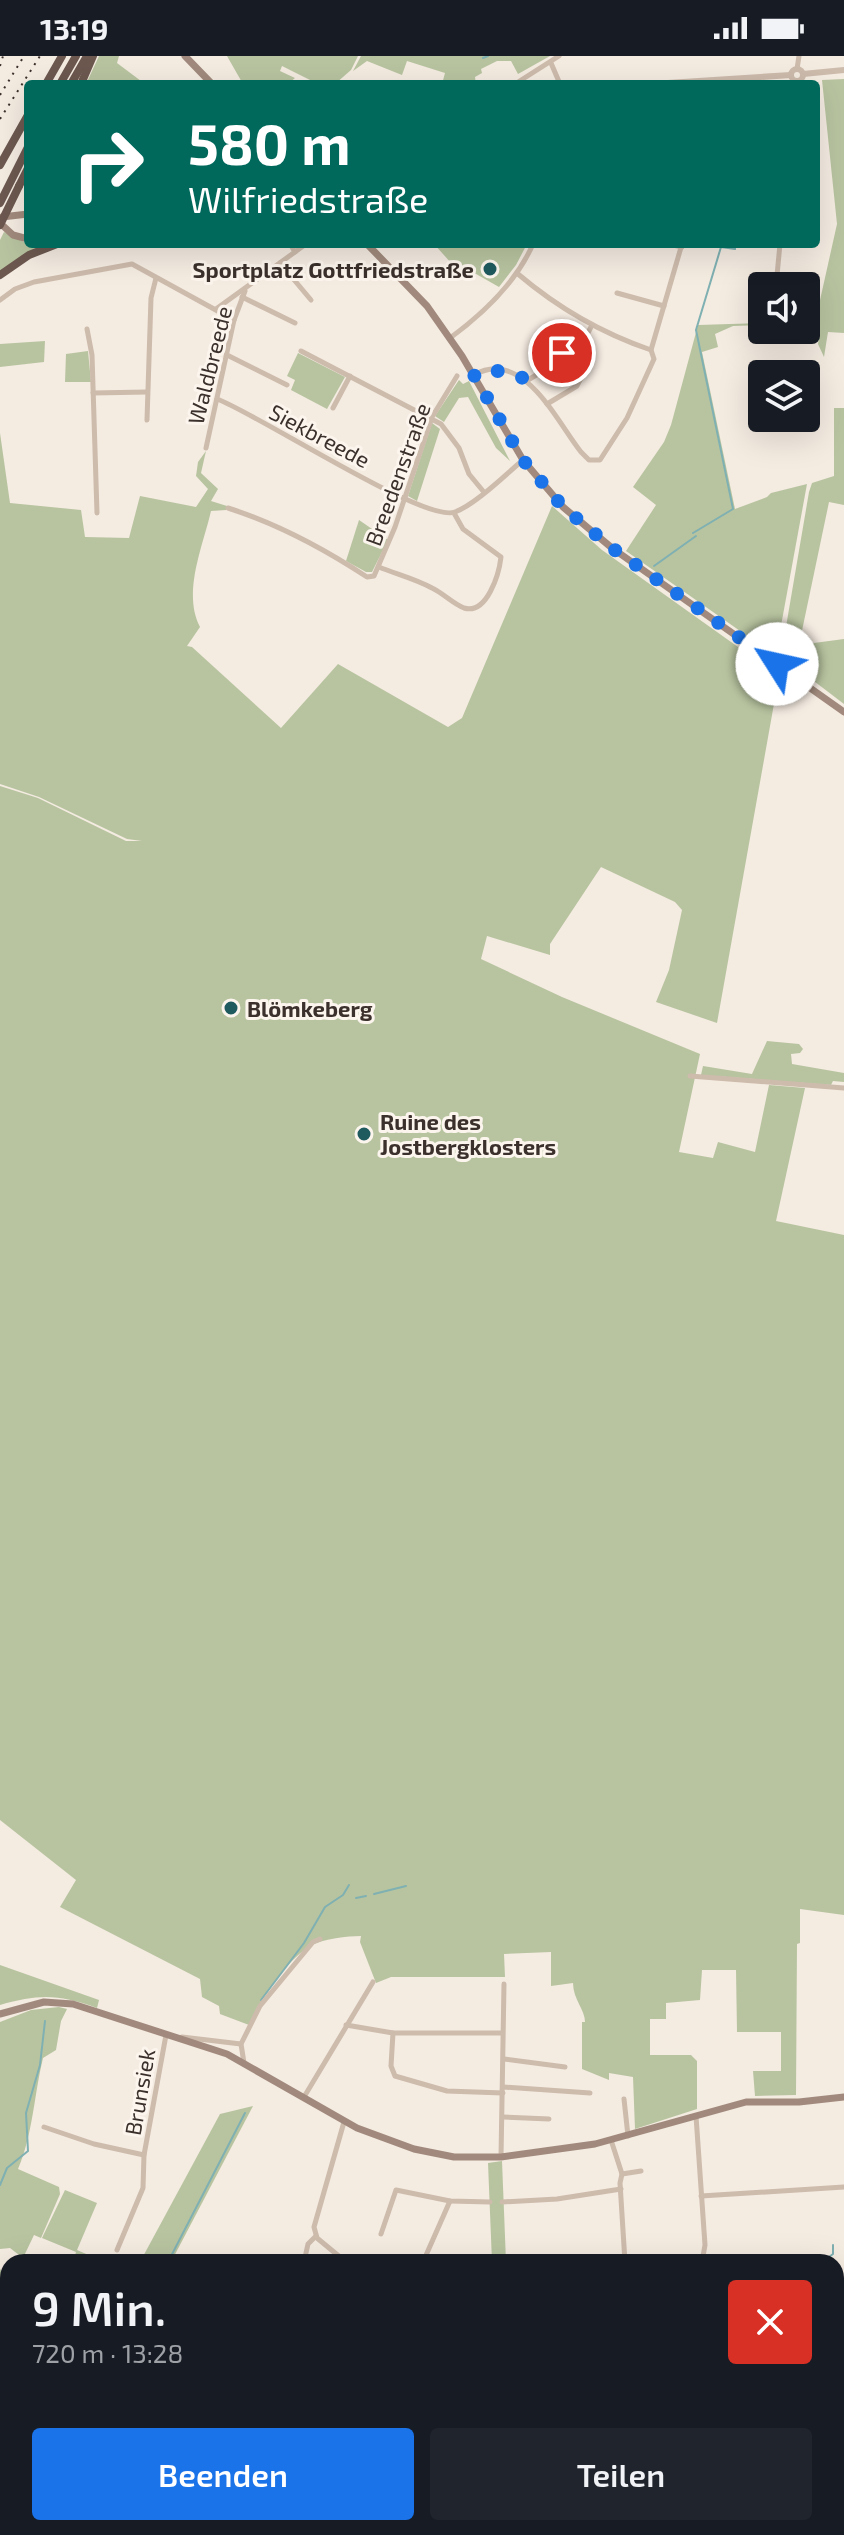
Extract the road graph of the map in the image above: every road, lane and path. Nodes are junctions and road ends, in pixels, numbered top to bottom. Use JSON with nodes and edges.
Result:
{"nodes":[{"id":1,"x":62,"y":56,"type":"edge"},
{"id":2,"x":76,"y":56,"type":"edge"},
{"id":3,"x":87,"y":56,"type":"edge"},
{"id":4,"x":93,"y":56,"type":"edge"},
{"id":5,"x":185,"y":56,"type":"edge"},
{"id":6,"x":559,"y":56,"type":"edge"},
{"id":7,"x":799,"y":56,"type":"edge"},
{"id":8,"x":551,"y":63,"type":"junction"},
{"id":9,"x":844,"y":70,"type":"edge"},
{"id":10,"x":800,"y":71,"type":"junction"},
{"id":11,"x":48,"y":80,"type":"edge"},
{"id":12,"x":62,"y":80,"type":"edge"},
{"id":13,"x":73,"y":80,"type":"edge"},
{"id":14,"x":83,"y":80,"type":"edge"},
{"id":15,"x":208,"y":80,"type":"edge"},
{"id":16,"x":522,"y":80,"type":"edge"},
{"id":17,"x":558,"y":80,"type":"edge"},
{"id":18,"x":794,"y":80,"type":"edge"},
{"id":19,"x":24,"y":122,"type":"edge"},
{"id":20,"x":24,"y":158,"type":"edge"},
{"id":21,"x":0,"y":165,"type":"edge"},
{"id":22,"x":24,"y":173,"type":"edge"},
{"id":23,"x":15,"y":184,"type":"junction"},
{"id":24,"x":0,"y":203,"type":"edge"},
{"id":25,"x":24,"y":215,"type":"edge"},
{"id":26,"x":0,"y":222,"type":"edge"},
{"id":27,"x":24,"y":238,"type":"edge"},
{"id":28,"x":47,"y":248,"type":"edge"},
{"id":29,"x":292,"y":248,"type":"edge"},
{"id":30,"x":300,"y":248,"type":"edge"},
{"id":31,"x":371,"y":248,"type":"edge"},
{"id":32,"x":531,"y":248,"type":"edge"},
{"id":33,"x":681,"y":248,"type":"edge"},
{"id":34,"x":780,"y":248,"type":"edge"},
{"id":35,"x":295,"y":252,"type":"junction"},
{"id":36,"x":280,"y":263,"type":"junction"},
{"id":37,"x":777,"y":272,"type":"edge"},
{"id":38,"x":518,"y":274,"type":"junction"},
{"id":39,"x":0,"y":275,"type":"edge"},
{"id":40,"x":156,"y":278,"type":"junction"},
{"id":41,"x":617,"y":293,"type":"dead end"},
{"id":42,"x":244,"y":294,"type":"junction"},
{"id":43,"x":0,"y":300,"type":"edge"},
{"id":44,"x":311,"y":300,"type":"dead end"},
{"id":45,"x":664,"y":306,"type":"junction"},
{"id":46,"x":216,"y":309,"type":"junction"},
{"id":47,"x":234,"y":320,"type":"junction"},
{"id":48,"x":295,"y":323,"type":"dead end"},
{"id":49,"x":592,"y":325,"type":"junction"},
{"id":50,"x":87,"y":329,"type":"dead end"},
{"id":51,"x":450,"y":338,"type":"junction"},
{"id":52,"x":651,"y":350,"type":"junction"},
{"id":53,"x":301,"y":351,"type":"dead end"},
{"id":54,"x":227,"y":355,"type":"junction"},
{"id":55,"x":576,"y":356,"type":"junction"},
{"id":56,"x":474,"y":375,"type":"junction"},
{"id":57,"x":350,"y":376,"type":"junction"},
{"id":58,"x":457,"y":376,"type":"dead end"},
{"id":59,"x":528,"y":380,"type":"junction"},
{"id":60,"x":287,"y":385,"type":"dead end"},
{"id":61,"x":147,"y":392,"type":"junction"},
{"id":62,"x":93,"y":393,"type":"junction"},
{"id":63,"x":217,"y":399,"type":"junction"},
{"id":64,"x":547,"y":404,"type":"junction"},
{"id":65,"x":333,"y":408,"type":"dead end"},
{"id":66,"x":432,"y":417,"type":"junction"},
{"id":67,"x":147,"y":420,"type":"dead end"},
{"id":68,"x":206,"y":448,"type":"dead end"},
{"id":69,"x":523,"y":460,"type":"junction"},
{"id":70,"x":483,"y":491,"type":"junction"},
{"id":71,"x":404,"y":499,"type":"junction"},
{"id":72,"x":228,"y":508,"type":"dead end"},
{"id":73,"x":97,"y":513,"type":"dead end"},
{"id":74,"x":454,"y":513,"type":"junction"},
{"id":75,"x":379,"y":567,"type":"junction"},
{"id":76,"x":844,"y":712,"type":"edge"},
{"id":77,"x":690,"y":1076,"type":"dead end"},
{"id":78,"x":844,"y":1088,"type":"edge"},
{"id":79,"x":320,"y":1939,"type":"dead end"},
{"id":80,"x":373,"y":1982,"type":"dead end"},
{"id":81,"x":504,"y":1984,"type":"dead end"},
{"id":82,"x":0,"y":2014,"type":"edge"},
{"id":83,"x":346,"y":2025,"type":"junction"},
{"id":84,"x":393,"y":2033,"type":"junction"},
{"id":85,"x":502,"y":2033,"type":"junction"},
{"id":86,"x":166,"y":2035,"type":"junction"},
{"id":87,"x":179,"y":2039,"type":"junction"},
{"id":88,"x":241,"y":2044,"type":"junction"},
{"id":89,"x":504,"y":2059,"type":"junction"},
{"id":90,"x":244,"y":2063,"type":"junction"},
{"id":91,"x":565,"y":2067,"type":"dead end"},
{"id":92,"x":503,"y":2090,"type":"junction"},
{"id":93,"x":590,"y":2093,"type":"dead end"},
{"id":94,"x":304,"y":2097,"type":"junction"},
{"id":95,"x":844,"y":2097,"type":"edge"},
{"id":96,"x":624,"y":2099,"type":"dead end"},
{"id":97,"x":696,"y":2114,"type":"junction"},
{"id":98,"x":503,"y":2117,"type":"junction"},
{"id":99,"x":549,"y":2119,"type":"dead end"},
{"id":100,"x":344,"y":2122,"type":"junction"},
{"id":101,"x":44,"y":2127,"type":"dead end"},
{"id":102,"x":628,"y":2136,"type":"junction"},
{"id":103,"x":611,"y":2140,"type":"junction"},
{"id":104,"x":144,"y":2155,"type":"junction"},
{"id":105,"x":501,"y":2157,"type":"junction"},
{"id":106,"x":641,"y":2171,"type":"dead end"},
{"id":107,"x":622,"y":2174,"type":"junction"},
{"id":108,"x":844,"y":2187,"type":"edge"},
{"id":109,"x":621,"y":2189,"type":"junction"},
{"id":110,"x":701,"y":2196,"type":"junction"},
{"id":111,"x":450,"y":2201,"type":"junction"},
{"id":112,"x":490,"y":2202,"type":"dead end"},
{"id":113,"x":502,"y":2202,"type":"dead end"},
{"id":114,"x":381,"y":2234,"type":"dead end"},
{"id":115,"x":316,"y":2236,"type":"junction"},
{"id":116,"x":117,"y":2250,"type":"dead end"},
{"id":117,"x":306,"y":2254,"type":"edge"},
{"id":118,"x":337,"y":2254,"type":"edge"},
{"id":119,"x":427,"y":2254,"type":"edge"},
{"id":120,"x":625,"y":2254,"type":"edge"},
{"id":121,"x":703,"y":2254,"type":"edge"}],
"edges":[{"from":1,"to":11,"type":"highway"},
{"from":2,"to":12,"type":"highway"},
{"from":3,"to":13,"type":"highway"},
{"from":4,"to":14,"type":"highway"},
{"from":5,"to":15,"type":"main road"},
{"from":6,"to":8,"type":"street"},
{"from":7,"to":10,"type":"street"},
{"from":8,"to":16,"type":"street"},
{"from":8,"to":17,"type":"street"},
{"from":9,"to":10,"type":"street"},
{"from":10,"to":18,"type":"street"},
{"from":19,"to":21,"type":"highway"},
{"from":20,"to":23,"type":"highway"},
{"from":22,"to":23,"type":"highway"},
{"from":23,"to":24,"type":"highway"},
{"from":23,"to":26,"type":"highway","bridge":true},
{"from":25,"to":26,"type":"main road"},
{"from":26,"to":27,"type":"main road"},
{"from":28,"to":39,"type":"highway"},
{"from":29,"to":35,"type":"street"},
{"from":30,"to":35,"type":"street","name":"Waldbreede"},
{"from":31,"to":51,"type":"main road"},
{"from":32,"to":38,"type":"street"},
{"from":33,"to":45,"type":"street"},
{"from":34,"to":37,"type":"street"},
{"from":35,"to":36,"type":"street","name":"Waldbreede"},
{"from":36,"to":42,"type":"street","name":"Waldbreede"},
{"from":36,"to":44,"type":"street"},
{"from":38,"to":49,"type":"street"},
{"from":38,"to":51,"type":"street"},
{"from":40,"to":43,"type":"street"},
{"from":40,"to":46,"type":"street"},
{"from":40,"to":61,"type":"street"},
{"from":41,"to":45,"type":"street"},
{"from":42,"to":46,"type":"street","name":"Waldbreede"},
{"from":42,"to":47,"type":"street","name":"Waldbreede"},
{"from":42,"to":48,"type":"street"},
{"from":45,"to":52,"type":"street"},
{"from":46,"to":47,"type":"street"},
{"from":47,"to":54,"type":"street","name":"Waldbreede"},
{"from":49,"to":52,"type":"street"},
{"from":49,"to":55,"type":"street"},
{"from":50,"to":62,"type":"street"},
{"from":51,"to":56,"type":"main road"},
{"from":52,"to":64,"type":"street"},
{"from":53,"to":57,"type":"street"},
{"from":54,"to":60,"type":"street"},
{"from":54,"to":63,"type":"street","name":"Waldbreede"},
{"from":55,"to":59,"type":"street"},
{"from":55,"to":64,"type":"street"},
{"from":56,"to":59,"type":"street"},
{"from":56,"to":69,"type":"main road"},
{"from":57,"to":65,"type":"street"},
{"from":57,"to":66,"type":"street"},
{"from":58,"to":66,"type":"street","name":"Breedenstraße"},
{"from":59,"to":64,"type":"street"},
{"from":61,"to":62,"type":"street"},
{"from":61,"to":67,"type":"street"},
{"from":62,"to":73,"type":"street"},
{"from":63,"to":68,"type":"street","name":"Waldbreede"},
{"from":63,"to":71,"type":"street","name":"Siekbreede"},
{"from":66,"to":70,"type":"street"},
{"from":66,"to":71,"type":"street","name":"Breedenstraße"},
{"from":69,"to":70,"type":"street"},
{"from":69,"to":76,"type":"main road"},
{"from":70,"to":74,"type":"street"},
{"from":71,"to":74,"type":"street","name":"Siekbreede"},
{"from":71,"to":75,"type":"street","name":"Breedenstraße"},
{"from":72,"to":75,"type":"street"},
{"from":74,"to":75,"type":"street","name":"Breedenstraße"},
{"from":77,"to":78,"type":"street"},
{"from":79,"to":88,"type":"street"},
{"from":80,"to":83,"type":"street"},
{"from":81,"to":85,"type":"street"},
{"from":82,"to":86,"type":"main road"},
{"from":83,"to":84,"type":"street"},
{"from":83,"to":94,"type":"street"},
{"from":84,"to":85,"type":"street"},
{"from":84,"to":92,"type":"street"},
{"from":85,"to":89,"type":"street"},
{"from":86,"to":87,"type":"main road"},
{"from":86,"to":104,"type":"street","name":"Brunsiek"},
{"from":87,"to":88,"type":"street"},
{"from":87,"to":90,"type":"main road"},
{"from":88,"to":90,"type":"street"},
{"from":89,"to":91,"type":"street"},
{"from":89,"to":92,"type":"street"},
{"from":90,"to":94,"type":"main road"},
{"from":92,"to":93,"type":"street"},
{"from":92,"to":98,"type":"street"},
{"from":94,"to":100,"type":"main road"},
{"from":95,"to":97,"type":"main road"},
{"from":96,"to":102,"type":"street"},
{"from":97,"to":102,"type":"main road"},
{"from":97,"to":110,"type":"street"},
{"from":98,"to":99,"type":"street"},
{"from":98,"to":105,"type":"street"},
{"from":100,"to":105,"type":"main road"},
{"from":100,"to":115,"type":"street"},
{"from":101,"to":104,"type":"street","name":"Brunsiek"},
{"from":102,"to":103,"type":"main road"},
{"from":103,"to":105,"type":"main road"},
{"from":103,"to":107,"type":"street"},
{"from":104,"to":116,"type":"street","name":"Brunsiek"},
{"from":106,"to":107,"type":"street"},
{"from":107,"to":109,"type":"street"},
{"from":108,"to":110,"type":"street"},
{"from":109,"to":113,"type":"street"},
{"from":109,"to":120,"type":"street"},
{"from":110,"to":121,"type":"street"},
{"from":111,"to":112,"type":"street"},
{"from":111,"to":114,"type":"street"},
{"from":111,"to":119,"type":"street"},
{"from":115,"to":117,"type":"street"},
{"from":115,"to":118,"type":"street"}]}
